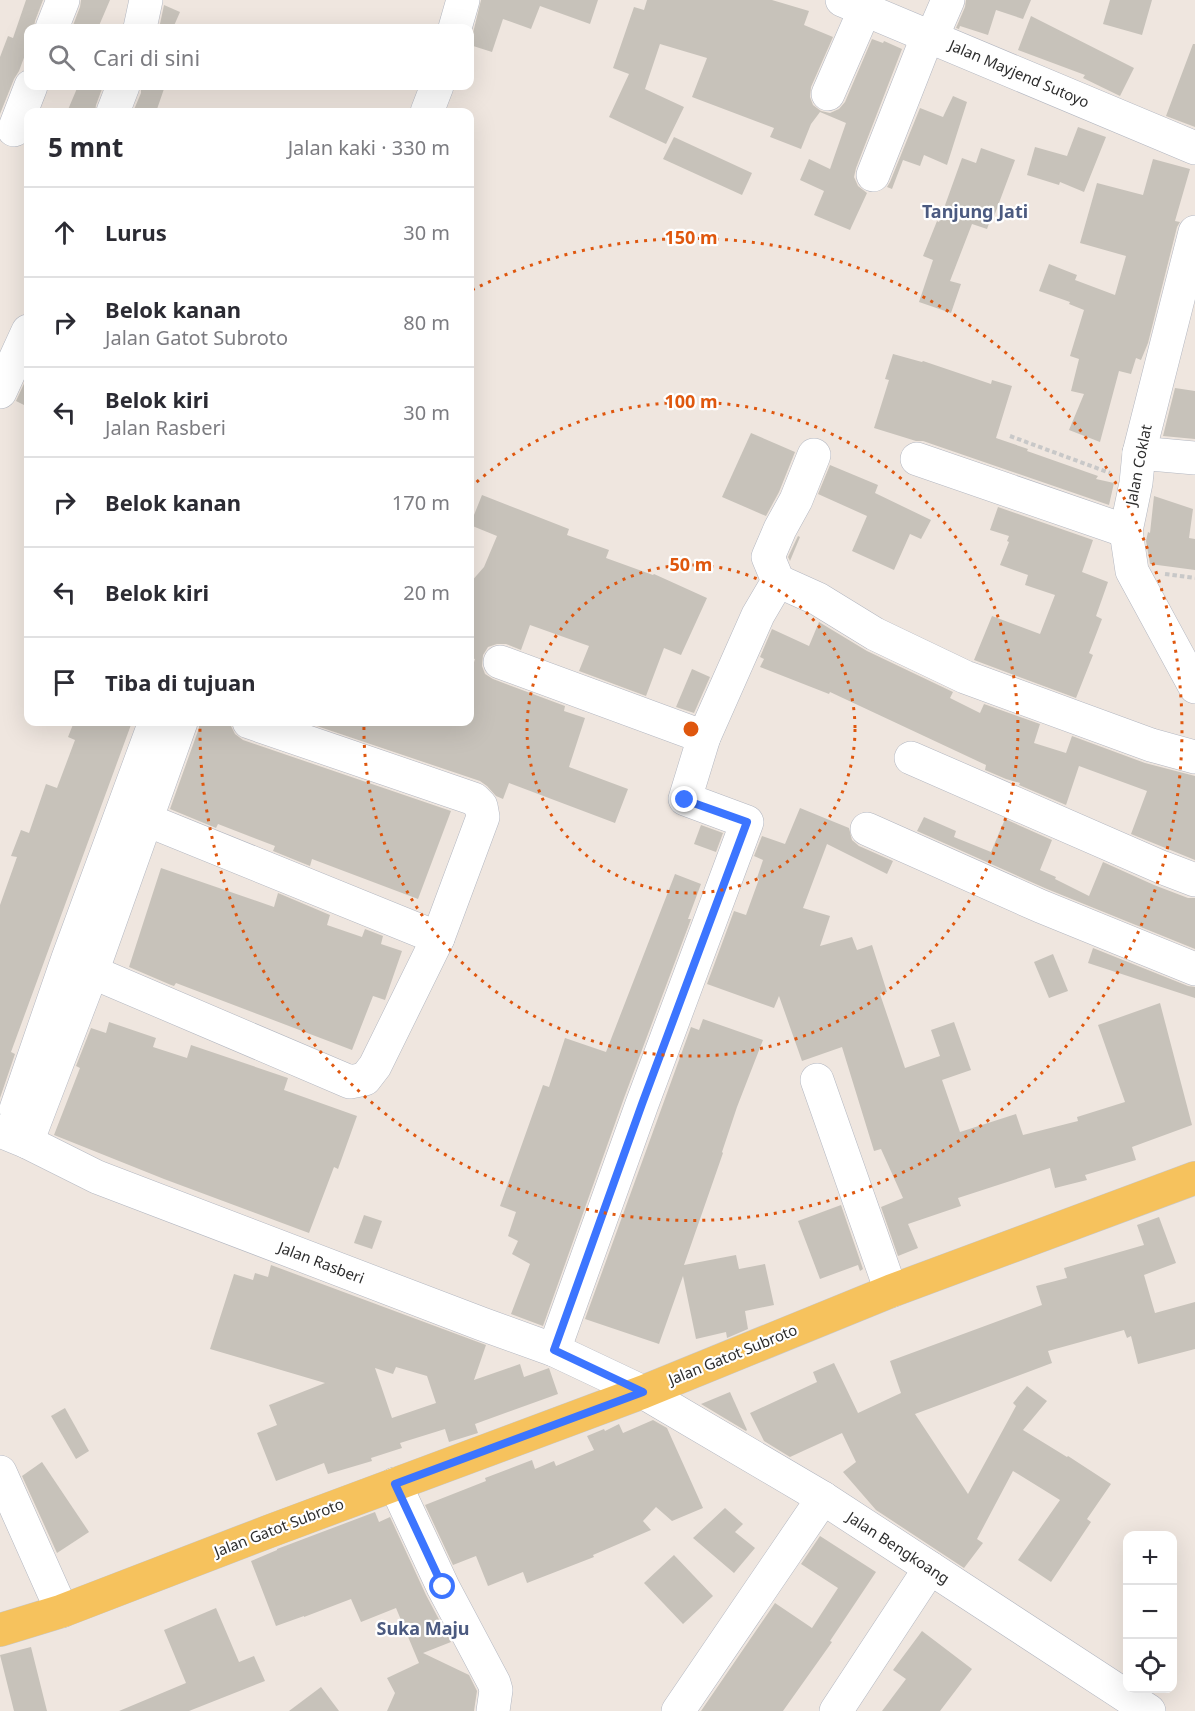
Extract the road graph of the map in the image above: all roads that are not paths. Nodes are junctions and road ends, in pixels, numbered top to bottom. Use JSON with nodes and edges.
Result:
{"nodes":[{"id":1,"x":63,"y":0,"type":"edge"},
{"id":2,"x":146,"y":0,"type":"edge"},
{"id":3,"x":463,"y":0,"type":"edge"},
{"id":4,"x":948,"y":0,"type":"edge"},
{"id":5,"x":874,"y":7,"type":"edge"},
{"id":6,"x":54,"y":24,"type":"edge"},
{"id":7,"x":141,"y":24,"type":"edge"},
{"id":8,"x":456,"y":24,"type":"edge"},
{"id":9,"x":930,"y":36,"type":"junction"},
{"id":10,"x":29,"y":90,"type":"edge"},
{"id":11,"x":121,"y":90,"type":"edge"},
{"id":12,"x":436,"y":90,"type":"edge"},
{"id":13,"x":828,"y":94,"type":"dead end"},
{"id":14,"x":115,"y":108,"type":"edge"},
{"id":15,"x":429,"y":108,"type":"edge"},
{"id":16,"x":14,"y":130,"type":"dead end"},
{"id":17,"x":1195,"y":148,"type":"edge"},
{"id":18,"x":873,"y":175,"type":"dead end"},
{"id":19,"x":1195,"y":232,"type":"edge"},
{"id":20,"x":24,"y":340,"type":"edge"},
{"id":21,"x":0,"y":392,"type":"edge"},
{"id":22,"x":814,"y":455,"type":"dead end"},
{"id":23,"x":1195,"y":458,"type":"edge"},
{"id":24,"x":917,"y":459,"type":"dead end"},
{"id":25,"x":1138,"y":468,"type":"junction"},
{"id":26,"x":1126,"y":531,"type":"junction"},
{"id":27,"x":778,"y":581,"type":"junction"},
{"id":28,"x":500,"y":662,"type":"dead end"},
{"id":29,"x":1195,"y":687,"type":"edge"},
{"id":30,"x":154,"y":726,"type":"edge"},
{"id":31,"x":180,"y":726,"type":"edge"},
{"id":32,"x":261,"y":726,"type":"edge"},
{"id":33,"x":704,"y":737,"type":"junction"},
{"id":34,"x":1195,"y":757,"type":"edge"},
{"id":35,"x":911,"y":758,"type":"dead end"},
{"id":36,"x":147,"y":820,"type":"junction"},
{"id":37,"x":867,"y":829,"type":"dead end"},
{"id":38,"x":1195,"y":880,"type":"edge"},
{"id":39,"x":438,"y":938,"type":"junction"},
{"id":40,"x":1195,"y":969,"type":"edge"},
{"id":41,"x":92,"y":972,"type":"junction"},
{"id":42,"x":817,"y":1080,"type":"dead end"},
{"id":43,"x":11,"y":1136,"type":"edge"},
{"id":44,"x":1194,"y":1180,"type":"edge"},
{"id":45,"x":891,"y":1291,"type":"junction"},
{"id":46,"x":554,"y":1350,"type":"junction"},
{"id":47,"x":643,"y":1392,"type":"junction"},
{"id":48,"x":0,"y":1472,"type":"edge"},
{"id":49,"x":395,"y":1484,"type":"junction"},
{"id":50,"x":823,"y":1498,"type":"junction"},
{"id":51,"x":930,"y":1568,"type":"junction"},
{"id":52,"x":62,"y":1611,"type":"junction"},
{"id":53,"x":0,"y":1630,"type":"edge"},
{"id":54,"x":493,"y":1711,"type":"edge"},
{"id":55,"x":678,"y":1711,"type":"edge"},
{"id":56,"x":836,"y":1711,"type":"edge"},
{"id":57,"x":1149,"y":1711,"type":"edge"}],
"edges":[{"from":1,"to":6,"type":"street"},
{"from":2,"to":7,"type":"street"},
{"from":3,"to":8,"type":"street"},
{"from":4,"to":9,"type":"street"},
{"from":5,"to":9,"type":"street","name":"Jalan Mayjend Sutoyo"},
{"from":5,"to":13,"type":"street"},
{"from":9,"to":17,"type":"street","name":"Jalan Mayjend Sutoyo"},
{"from":9,"to":18,"type":"street"},
{"from":10,"to":16,"type":"street"},
{"from":11,"to":14,"type":"street"},
{"from":12,"to":15,"type":"street"},
{"from":19,"to":25,"type":"street","name":"Jalan Coklat"},
{"from":20,"to":21,"type":"street"},
{"from":22,"to":27,"type":"street"},
{"from":23,"to":25,"type":"street"},
{"from":24,"to":26,"type":"street"},
{"from":25,"to":26,"type":"street","name":"Jalan Coklat"},
{"from":26,"to":29,"type":"street","name":"Jalan Coklat"},
{"from":27,"to":33,"type":"street"},
{"from":27,"to":34,"type":"street"},
{"from":28,"to":33,"type":"street"},
{"from":30,"to":43,"type":"street"},
{"from":31,"to":36,"type":"street"},
{"from":32,"to":39,"type":"street"},
{"from":33,"to":46,"type":"street"},
{"from":35,"to":38,"type":"street"},
{"from":36,"to":39,"type":"street"},
{"from":36,"to":41,"type":"street"},
{"from":37,"to":40,"type":"street"},
{"from":39,"to":41,"type":"street"},
{"from":41,"to":43,"type":"street"},
{"from":42,"to":45,"type":"street"},
{"from":43,"to":46,"type":"street","name":"Jalan Rasberi"},
{"from":44,"to":45,"type":"main road","name":"Jalan Gatot Subroto"},
{"from":45,"to":47,"type":"main road","name":"Jalan Gatot Subroto"},
{"from":46,"to":47,"type":"street","name":"Jalan Rasberi"},
{"from":47,"to":49,"type":"main road","name":"Jalan Gatot Subroto"},
{"from":47,"to":50,"type":"street","name":"Jalan Bengkoang"},
{"from":48,"to":52,"type":"street"},
{"from":49,"to":52,"type":"main road","name":"Jalan Gatot Subroto"},
{"from":49,"to":54,"type":"street"},
{"from":50,"to":51,"type":"street","name":"Jalan Bengkoang"},
{"from":50,"to":55,"type":"street"},
{"from":51,"to":56,"type":"street"},
{"from":51,"to":57,"type":"street","name":"Jalan Bengkoang"},
{"from":52,"to":53,"type":"main road","name":"Jalan Gatot Subroto"}]}
